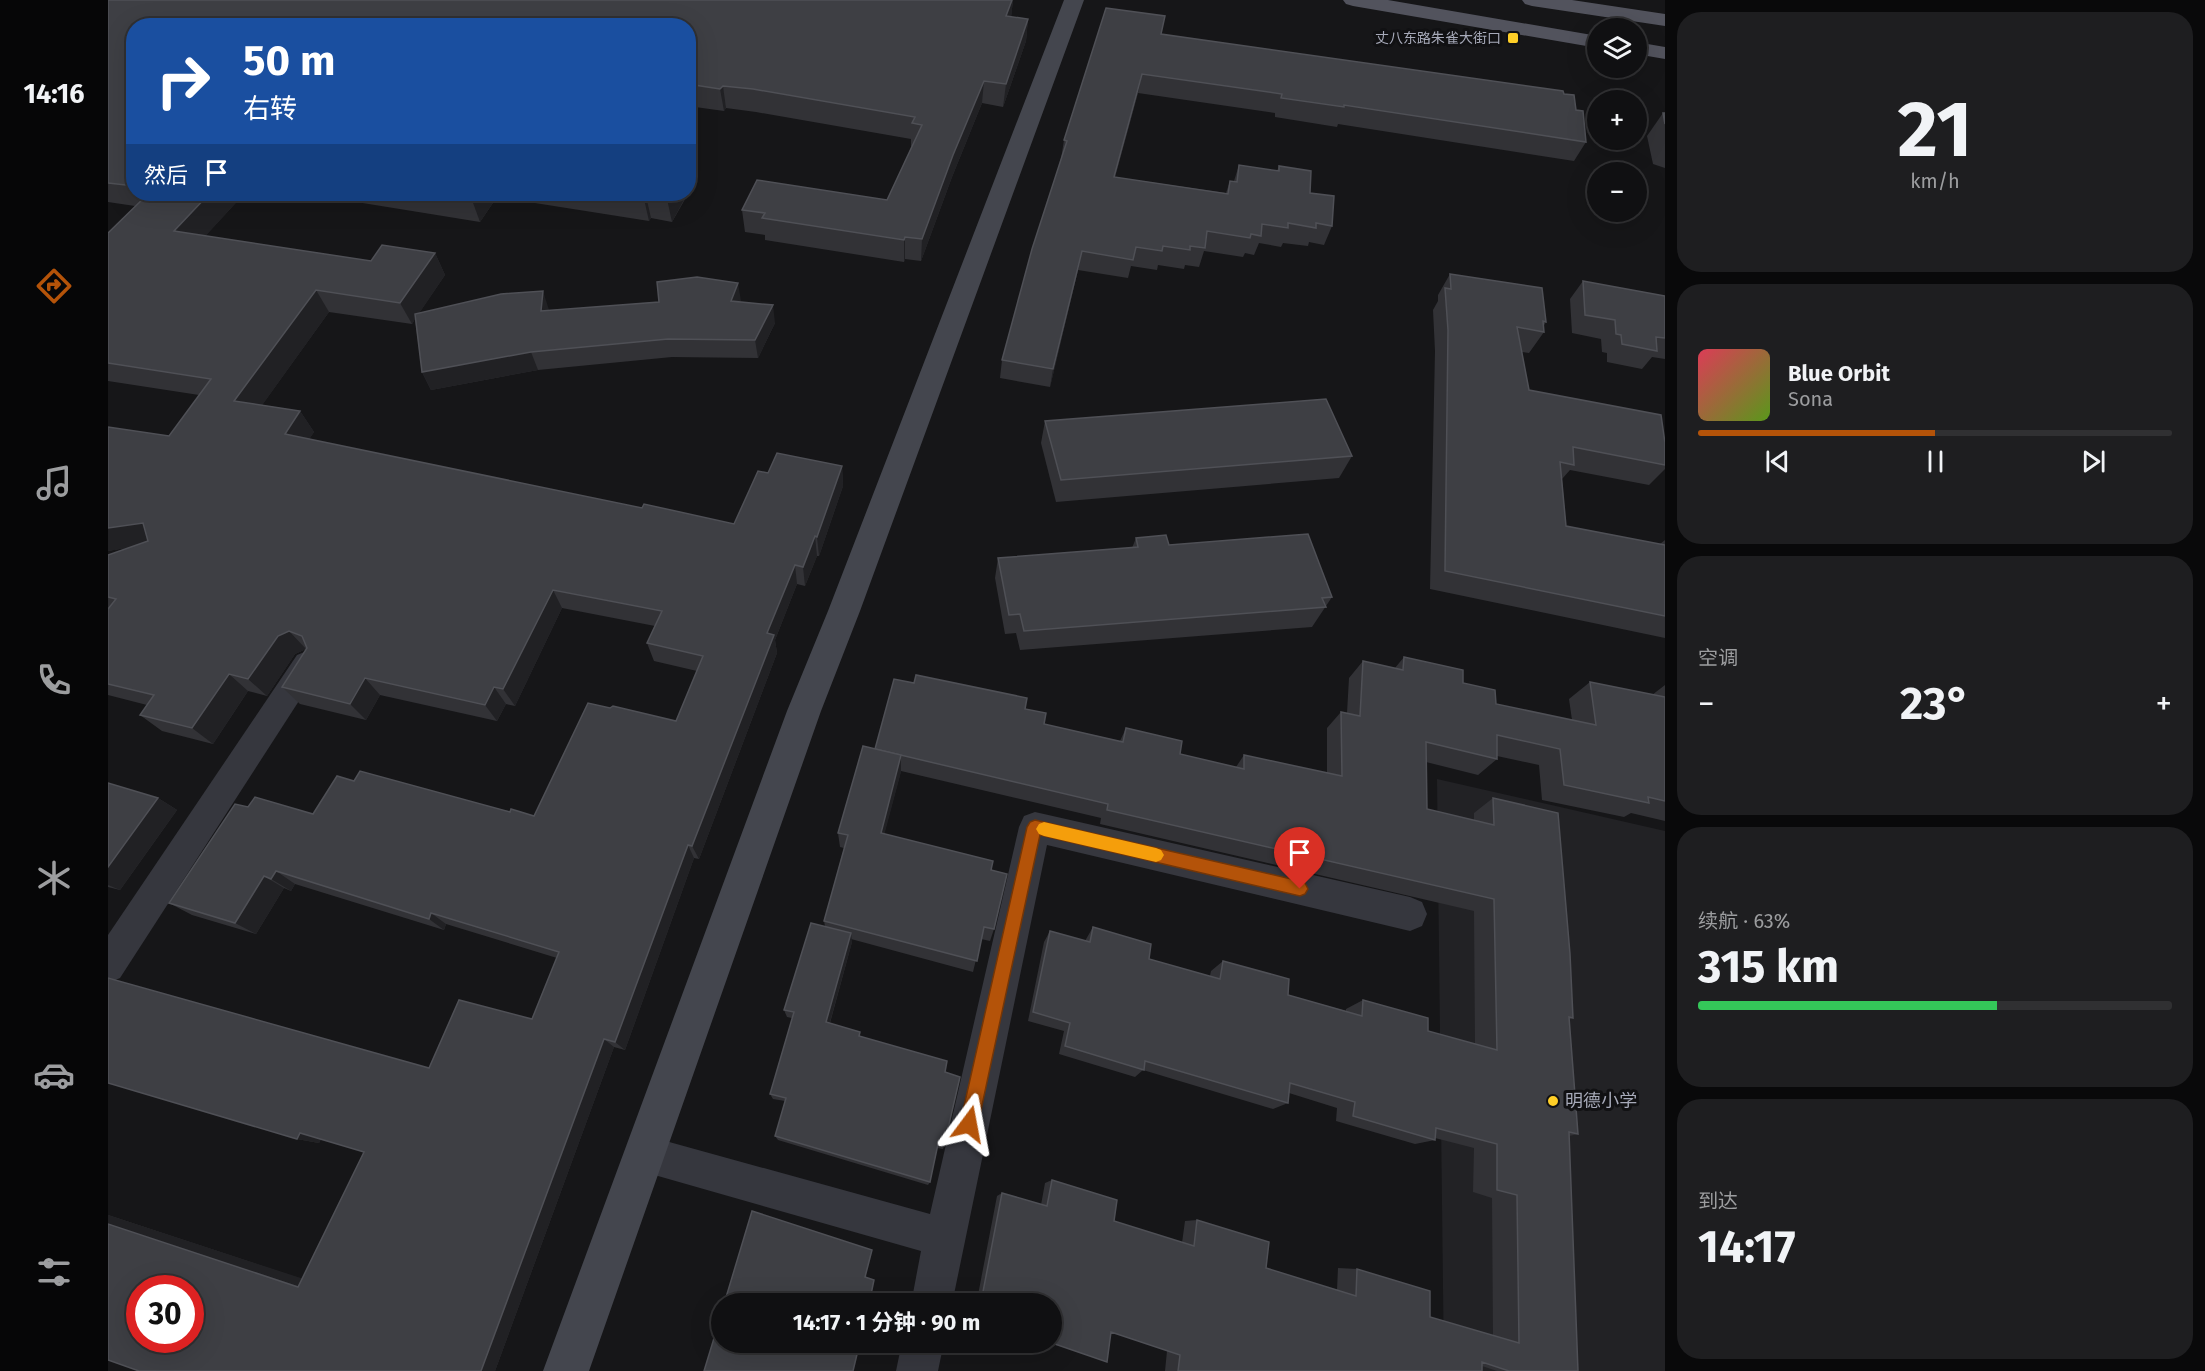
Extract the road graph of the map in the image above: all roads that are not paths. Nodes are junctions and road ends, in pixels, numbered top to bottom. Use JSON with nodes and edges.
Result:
{"nodes":[{"id":1,"x":1074,"y":0,"type":"edge"},
{"id":2,"x":1353,"y":0,"type":"edge"},
{"id":3,"x":1532,"y":0,"type":"edge"},
{"id":4,"x":1665,"y":20,"type":"edge"},
{"id":5,"x":1587,"y":40,"type":"edge"},
{"id":6,"x":1647,"y":50,"type":"edge"},
{"id":7,"x":1665,"y":53,"type":"edge"},
{"id":8,"x":307,"y":664,"type":"edge"},
{"id":9,"x":1410,"y":914,"type":"edge"},
{"id":10,"x":111,"y":955,"type":"edge"},
{"id":11,"x":644,"y":1154,"type":"junction"},
{"id":12,"x":944,"y":1238,"type":"junction"},
{"id":13,"x":933,"y":1293,"type":"edge"},
{"id":14,"x":921,"y":1353,"type":"edge"},
{"id":15,"x":566,"y":1371,"type":"edge"},
{"id":16,"x":917,"y":1371,"type":"edge"}],
"edges":[{"from":1,"to":11,"type":"street"},
{"from":2,"to":5,"type":"main road"},
{"from":3,"to":4,"type":"main road"},
{"from":6,"to":7,"type":"main road"},
{"from":8,"to":10,"type":"street"},
{"from":9,"to":12,"type":"street"},
{"from":11,"to":12,"type":"street"},
{"from":11,"to":15,"type":"street"},
{"from":12,"to":13,"type":"street"},
{"from":14,"to":16,"type":"street"}]}
